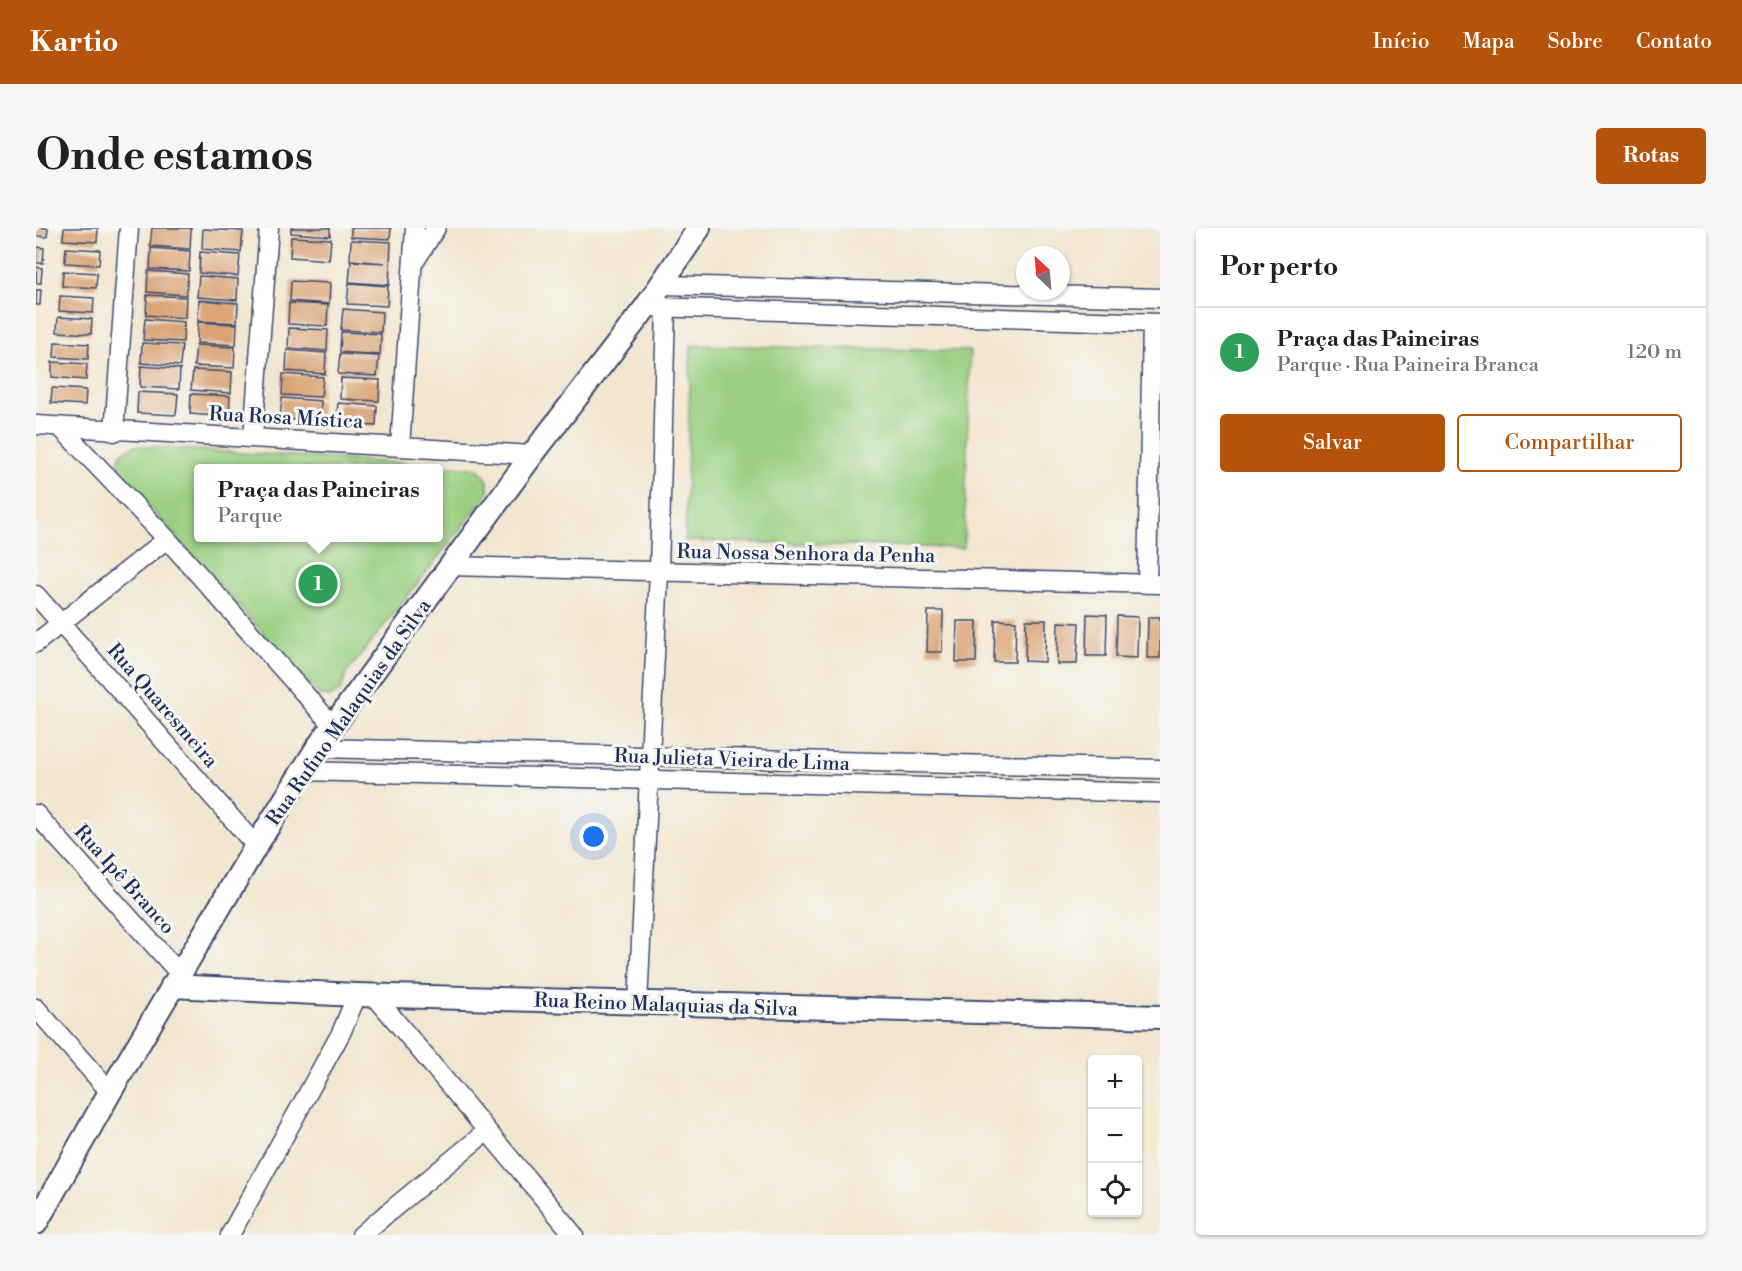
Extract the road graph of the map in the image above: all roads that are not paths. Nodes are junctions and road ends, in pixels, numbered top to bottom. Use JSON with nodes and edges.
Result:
{"nodes":[{"id":1,"x":129,"y":228,"type":"edge"},
{"id":2,"x":269,"y":228,"type":"edge"},
{"id":3,"x":415,"y":228,"type":"edge"},
{"id":4,"x":436,"y":228,"type":"edge"},
{"id":5,"x":699,"y":228,"type":"edge"},
{"id":6,"x":415,"y":261,"type":"junction"},
{"id":7,"x":662,"y":285,"type":"junction"},
{"id":8,"x":1160,"y":298,"type":"edge"},
{"id":9,"x":656,"y":307,"type":"junction"},
{"id":10,"x":1156,"y":323,"type":"edge"},
{"id":11,"x":36,"y":425,"type":"edge"},
{"id":12,"x":61,"y":428,"type":"junction"},
{"id":13,"x":114,"y":432,"type":"junction"},
{"id":14,"x":254,"y":437,"type":"junction"},
{"id":15,"x":400,"y":447,"type":"junction"},
{"id":16,"x":532,"y":455,"type":"junction"},
{"id":17,"x":167,"y":539,"type":"junction"},
{"id":18,"x":451,"y":566,"type":"junction"},
{"id":19,"x":659,"y":572,"type":"junction"},
{"id":20,"x":1153,"y":584,"type":"edge"},
{"id":21,"x":36,"y":595,"type":"edge"},
{"id":22,"x":61,"y":623,"type":"junction"},
{"id":23,"x":36,"y":643,"type":"edge"},
{"id":24,"x":334,"y":727,"type":"junction"},
{"id":25,"x":318,"y":748,"type":"junction"},
{"id":26,"x":650,"y":754,"type":"junction"},
{"id":27,"x":1160,"y":769,"type":"edge"},
{"id":28,"x":302,"y":771,"type":"junction"},
{"id":29,"x":649,"y":778,"type":"junction"},
{"id":30,"x":1160,"y":793,"type":"edge"},
{"id":31,"x":36,"y":814,"type":"edge"},
{"id":32,"x":256,"y":846,"type":"junction"},
{"id":33,"x":176,"y":980,"type":"junction"},
{"id":34,"x":365,"y":995,"type":"junction"},
{"id":35,"x":638,"y":1003,"type":"junction"},
{"id":36,"x":36,"y":1008,"type":"edge"},
{"id":37,"x":1160,"y":1017,"type":"edge"},
{"id":38,"x":110,"y":1092,"type":"junction"},
{"id":39,"x":487,"y":1131,"type":"junction"},
{"id":40,"x":37,"y":1220,"type":"edge"},
{"id":41,"x":230,"y":1235,"type":"edge"},
{"id":42,"x":361,"y":1235,"type":"edge"},
{"id":43,"x":574,"y":1235,"type":"edge"}],
"edges":[{"from":1,"to":13,"type":"street"},
{"from":2,"to":14,"type":"street"},
{"from":3,"to":6,"type":"street"},
{"from":4,"to":6,"type":"street"},
{"from":5,"to":7,"type":"street","name":"Rua Rufino Malaquias da Silva"},
{"from":6,"to":15,"type":"street"},
{"from":7,"to":8,"type":"street"},
{"from":7,"to":9,"type":"street","name":"Rua Rufino Malaquias da Silva"},
{"from":9,"to":10,"type":"street"},
{"from":9,"to":16,"type":"street","name":"Rua Rufino Malaquias da Silva"},
{"from":9,"to":19,"type":"street"},
{"from":10,"to":20,"type":"street"},
{"from":11,"to":12,"type":"street","name":"Rua Rosa Mística"},
{"from":12,"to":13,"type":"street","name":"Rua Rosa Mística"},
{"from":12,"to":17,"type":"street"},
{"from":13,"to":14,"type":"street","name":"Rua Rosa Mística"},
{"from":14,"to":15,"type":"street","name":"Rua Rosa Mística"},
{"from":15,"to":16,"type":"street","name":"Rua Rosa Mística"},
{"from":16,"to":18,"type":"street","name":"Rua Rufino Malaquias da Silva"},
{"from":17,"to":22,"type":"street"},
{"from":17,"to":24,"type":"street"},
{"from":18,"to":19,"type":"street","name":"Rua Nossa Senhora da Penha"},
{"from":18,"to":24,"type":"street","name":"Rua Rufino Malaquias da Silva"},
{"from":19,"to":20,"type":"street","name":"Rua Nossa Senhora da Penha"},
{"from":19,"to":26,"type":"street"},
{"from":21,"to":22,"type":"street","name":"Rua Quaresmeira"},
{"from":22,"to":23,"type":"street"},
{"from":22,"to":32,"type":"street","name":"Rua Quaresmeira"},
{"from":24,"to":25,"type":"street","name":"Rua Rufino Malaquias da Silva"},
{"from":25,"to":26,"type":"street","name":"Rua Julieta Vieira de Lima"},
{"from":25,"to":28,"type":"street","name":"Rua Rufino Malaquias da Silva"},
{"from":26,"to":27,"type":"street","name":"Rua Julieta Vieira de Lima"},
{"from":26,"to":29,"type":"street"},
{"from":28,"to":29,"type":"street","name":"Rua Julieta Vieira de Lima"},
{"from":28,"to":32,"type":"street","name":"Rua Rufino Malaquias da Silva"},
{"from":29,"to":30,"type":"street","name":"Rua Julieta Vieira de Lima"},
{"from":29,"to":35,"type":"street"},
{"from":31,"to":33,"type":"street","name":"Rua Ipê Branco"},
{"from":32,"to":33,"type":"street","name":"Rua Rufino Malaquias da Silva"},
{"from":33,"to":34,"type":"street","name":"Rua Reino Malaquias da Silva"},
{"from":33,"to":38,"type":"street","name":"Rua Rufino Malaquias da Silva"},
{"from":34,"to":35,"type":"street","name":"Rua Reino Malaquias da Silva"},
{"from":34,"to":39,"type":"street"},
{"from":34,"to":41,"type":"street"},
{"from":35,"to":37,"type":"street","name":"Rua Reino Malaquias da Silva"},
{"from":36,"to":38,"type":"street"},
{"from":38,"to":40,"type":"street","name":"Rua Rufino Malaquias da Silva"},
{"from":39,"to":42,"type":"street"},
{"from":39,"to":43,"type":"street"}]}
